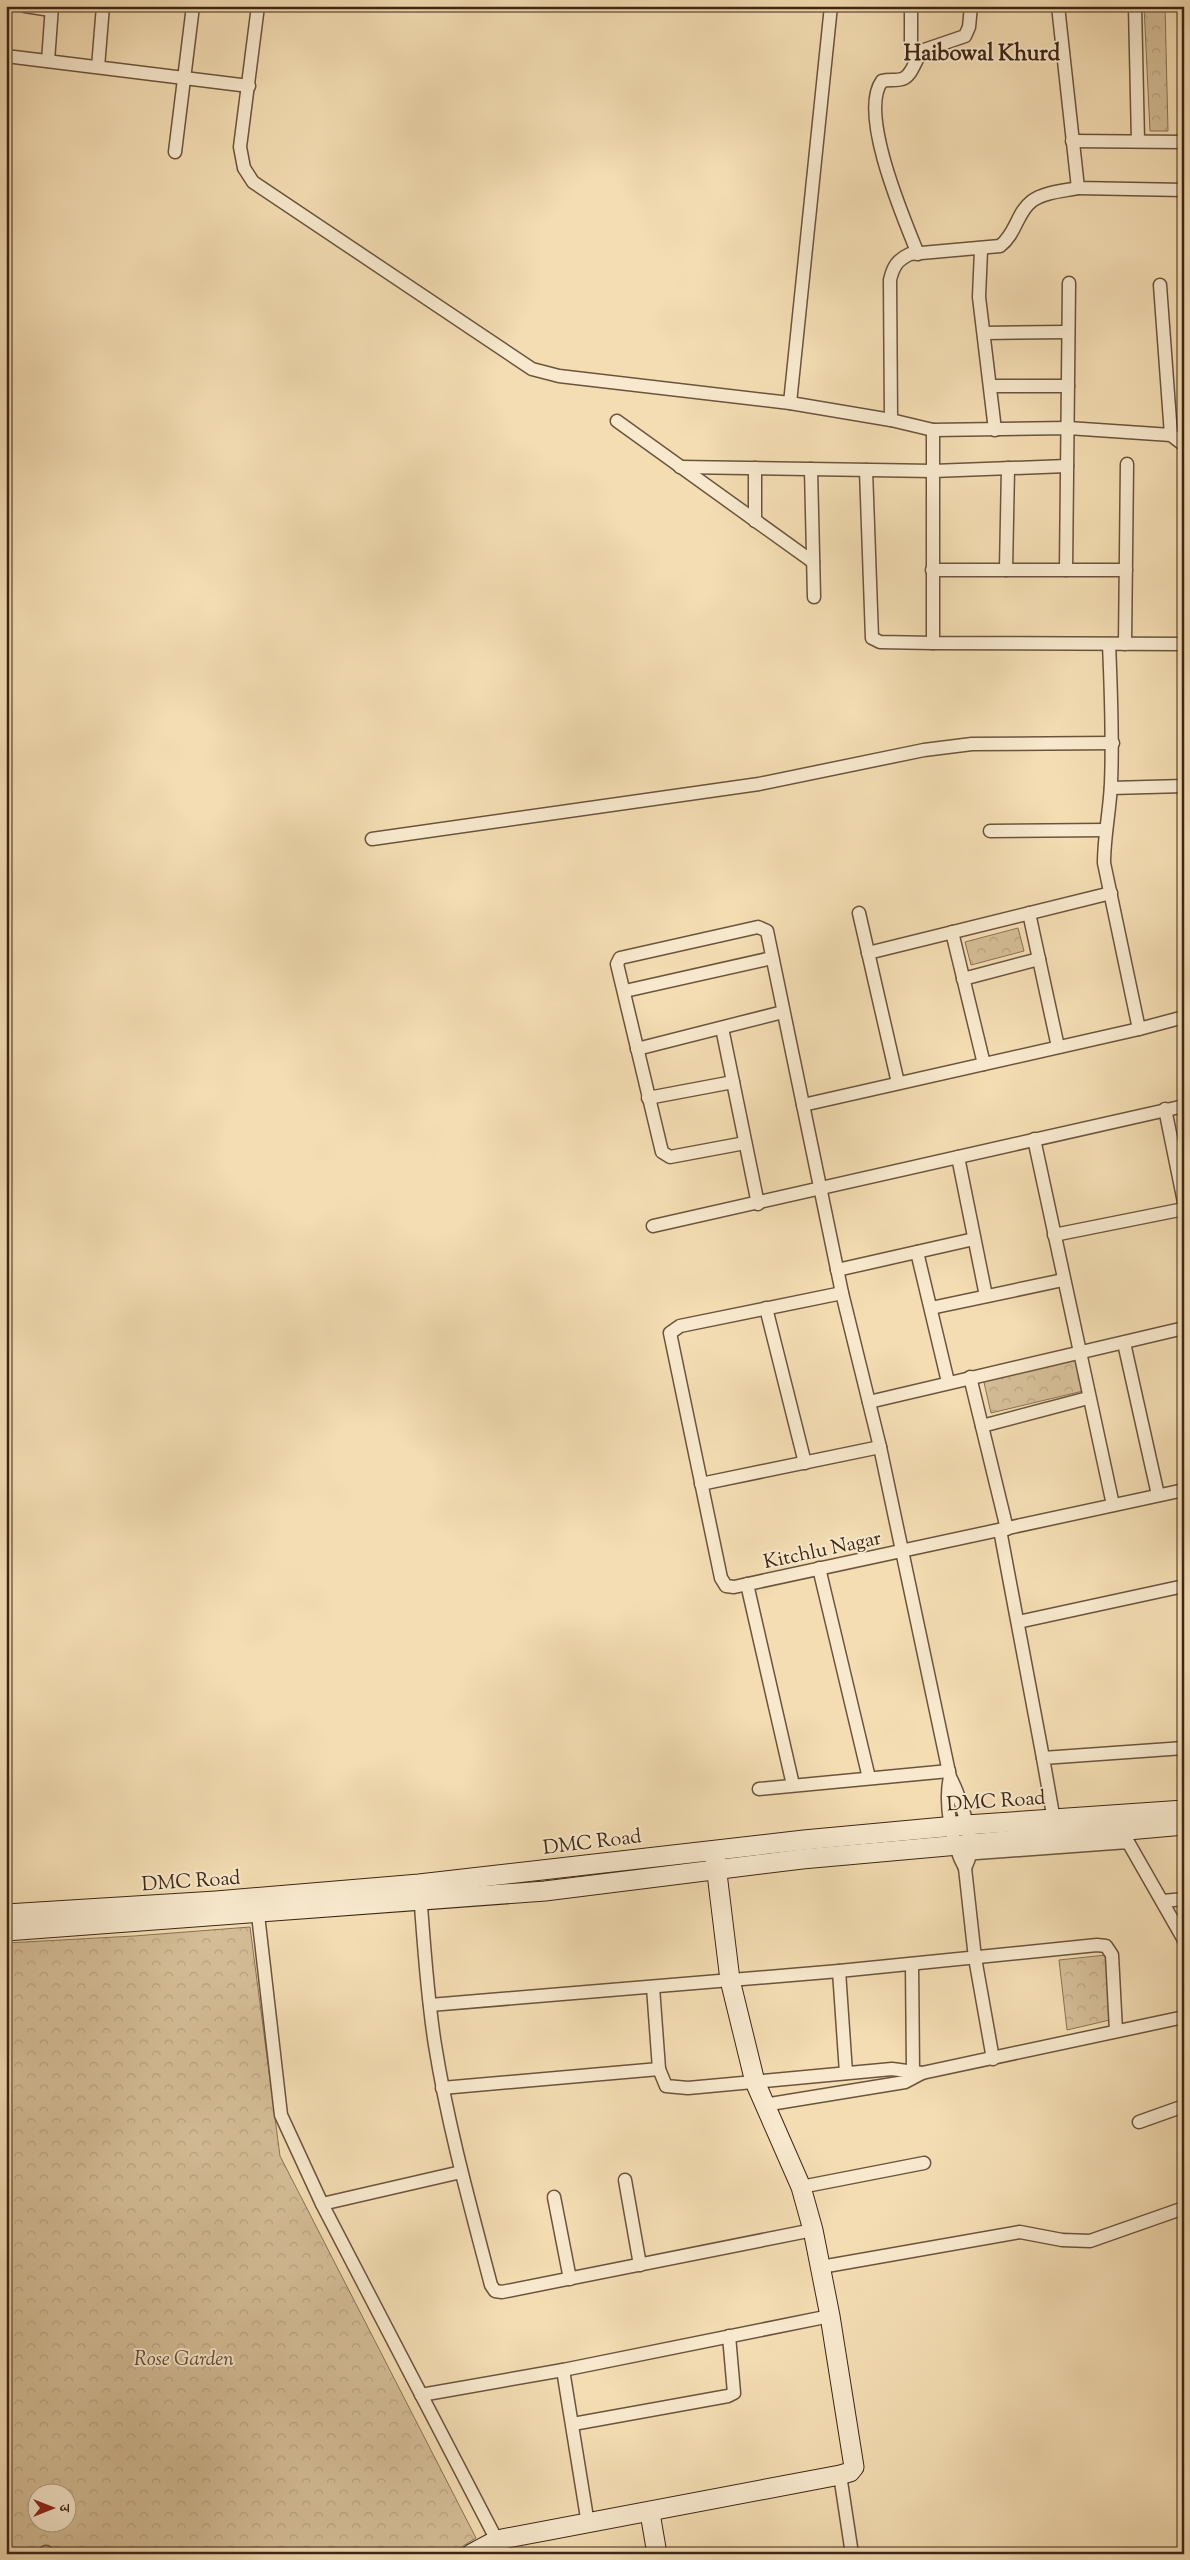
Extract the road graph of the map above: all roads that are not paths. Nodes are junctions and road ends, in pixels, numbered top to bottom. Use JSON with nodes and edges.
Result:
{"nodes":[{"id":1,"x":25,"y":6,"type":"edge"},
{"id":2,"x":103,"y":6,"type":"edge"},
{"id":3,"x":193,"y":6,"type":"edge"},
{"id":4,"x":258,"y":6,"type":"edge"},
{"id":5,"x":831,"y":6,"type":"edge"},
{"id":6,"x":911,"y":6,"type":"edge"},
{"id":7,"x":970,"y":6,"type":"edge"},
{"id":8,"x":1058,"y":6,"type":"edge"},
{"id":9,"x":1135,"y":6,"type":"edge"},
{"id":10,"x":52,"y":8,"type":"edge"},
{"id":11,"x":6,"y":56,"type":"edge"},
{"id":12,"x":917,"y":57,"type":"junction"},
{"id":13,"x":48,"y":60,"type":"junction"},
{"id":14,"x":98,"y":67,"type":"junction"},
{"id":15,"x":184,"y":77,"type":"junction"},
{"id":16,"x":249,"y":86,"type":"junction"},
{"id":17,"x":1138,"y":140,"type":"junction"},
{"id":18,"x":1072,"y":141,"type":"junction"},
{"id":19,"x":1184,"y":142,"type":"edge"},
{"id":20,"x":175,"y":152,"type":"dead end"},
{"id":21,"x":1078,"y":188,"type":"junction"},
{"id":22,"x":1184,"y":190,"type":"edge"},
{"id":23,"x":981,"y":250,"type":"junction"},
{"id":24,"x":918,"y":254,"type":"junction"},
{"id":25,"x":1068,"y":283,"type":"dead end"},
{"id":26,"x":1160,"y":285,"type":"dead end"},
{"id":27,"x":1068,"y":332,"type":"junction"},
{"id":28,"x":984,"y":333,"type":"junction"},
{"id":29,"x":991,"y":386,"type":"junction"},
{"id":30,"x":1068,"y":386,"type":"junction"},
{"id":31,"x":790,"y":403,"type":"junction"},
{"id":32,"x":890,"y":420,"type":"junction"},
{"id":33,"x":617,"y":421,"type":"dead end"},
{"id":34,"x":1068,"y":428,"type":"junction"},
{"id":35,"x":933,"y":430,"type":"junction"},
{"id":36,"x":995,"y":430,"type":"junction"},
{"id":37,"x":1171,"y":435,"type":"junction"},
{"id":38,"x":1184,"y":445,"type":"edge"},
{"id":39,"x":1127,"y":464,"type":"dead end"},
{"id":40,"x":1067,"y":466,"type":"junction"},
{"id":41,"x":680,"y":467,"type":"junction"},
{"id":42,"x":755,"y":468,"type":"junction"},
{"id":43,"x":1008,"y":468,"type":"junction"},
{"id":44,"x":811,"y":469,"type":"junction"},
{"id":45,"x":866,"y":470,"type":"junction"},
{"id":46,"x":932,"y":471,"type":"junction"},
{"id":47,"x":755,"y":521,"type":"junction"},
{"id":48,"x":813,"y":562,"type":"junction"},
{"id":49,"x":932,"y":570,"type":"junction"},
{"id":50,"x":1006,"y":570,"type":"junction"},
{"id":51,"x":1066,"y":570,"type":"junction"},
{"id":52,"x":1126,"y":570,"type":"junction"},
{"id":53,"x":814,"y":597,"type":"dead end"},
{"id":54,"x":933,"y":643,"type":"junction"},
{"id":55,"x":1109,"y":644,"type":"junction"},
{"id":56,"x":1125,"y":644,"type":"junction"},
{"id":57,"x":1184,"y":644,"type":"edge"},
{"id":58,"x":1113,"y":743,"type":"junction"},
{"id":59,"x":1184,"y":786,"type":"edge"},
{"id":60,"x":1111,"y":788,"type":"junction"},
{"id":61,"x":1106,"y":830,"type":"junction"},
{"id":62,"x":990,"y":831,"type":"dead end"},
{"id":63,"x":372,"y":839,"type":"dead end"},
{"id":64,"x":1111,"y":894,"type":"junction"},
{"id":65,"x":859,"y":913,"type":"dead end"},
{"id":66,"x":1029,"y":914,"type":"junction"},
{"id":67,"x":952,"y":932,"type":"junction"},
{"id":68,"x":868,"y":953,"type":"junction"},
{"id":69,"x":772,"y":958,"type":"junction"},
{"id":70,"x":1039,"y":959,"type":"junction"},
{"id":71,"x":963,"y":979,"type":"junction"},
{"id":72,"x":625,"y":991,"type":"junction"},
{"id":73,"x":783,"y":1012,"type":"junction"},
{"id":74,"x":1184,"y":1017,"type":"edge"},
{"id":75,"x":722,"y":1028,"type":"junction"},
{"id":76,"x":1139,"y":1029,"type":"junction"},
{"id":77,"x":1058,"y":1047,"type":"junction"},
{"id":78,"x":637,"y":1049,"type":"junction"},
{"id":79,"x":984,"y":1064,"type":"junction"},
{"id":80,"x":733,"y":1082,"type":"junction"},
{"id":81,"x":898,"y":1083,"type":"junction"},
{"id":82,"x":648,"y":1098,"type":"junction"},
{"id":83,"x":803,"y":1105,"type":"junction"},
{"id":84,"x":1184,"y":1106,"type":"edge"},
{"id":85,"x":1165,"y":1109,"type":"junction"},
{"id":86,"x":1034,"y":1138,"type":"junction"},
{"id":87,"x":745,"y":1143,"type":"junction"},
{"id":88,"x":958,"y":1157,"type":"junction"},
{"id":89,"x":820,"y":1190,"type":"junction"},
{"id":90,"x":1184,"y":1202,"type":"edge"},
{"id":91,"x":758,"y":1204,"type":"junction"},
{"id":92,"x":1184,"y":1209,"type":"edge"},
{"id":93,"x":653,"y":1226,"type":"dead end"},
{"id":94,"x":1054,"y":1235,"type":"junction"},
{"id":95,"x":974,"y":1239,"type":"junction"},
{"id":96,"x":918,"y":1252,"type":"junction"},
{"id":97,"x":838,"y":1270,"type":"junction"},
{"id":98,"x":1063,"y":1280,"type":"junction"},
{"id":99,"x":842,"y":1293,"type":"junction"},
{"id":100,"x":986,"y":1296,"type":"junction"},
{"id":101,"x":766,"y":1308,"type":"junction"},
{"id":102,"x":931,"y":1308,"type":"junction"},
{"id":103,"x":1184,"y":1328,"type":"edge"},
{"id":104,"x":1124,"y":1343,"type":"junction"},
{"id":105,"x":1079,"y":1353,"type":"junction"},
{"id":106,"x":970,"y":1377,"type":"junction"},
{"id":107,"x":948,"y":1382,"type":"junction"},
{"id":108,"x":1088,"y":1398,"type":"junction"},
{"id":109,"x":869,"y":1402,"type":"junction"},
{"id":110,"x":982,"y":1426,"type":"junction"},
{"id":111,"x":880,"y":1447,"type":"junction"},
{"id":112,"x":805,"y":1463,"type":"junction"},
{"id":113,"x":701,"y":1484,"type":"junction"},
{"id":114,"x":1184,"y":1490,"type":"edge"},
{"id":115,"x":1158,"y":1495,"type":"junction"},
{"id":116,"x":1113,"y":1505,"type":"junction"},
{"id":117,"x":1003,"y":1530,"type":"junction"},
{"id":118,"x":901,"y":1552,"type":"junction"},
{"id":119,"x":819,"y":1568,"type":"junction"},
{"id":120,"x":747,"y":1584,"type":"junction"},
{"id":121,"x":1184,"y":1586,"type":"edge"},
{"id":122,"x":1018,"y":1622,"type":"junction"},
{"id":123,"x":1184,"y":1748,"type":"edge"},
{"id":124,"x":1043,"y":1758,"type":"junction"},
{"id":125,"x":950,"y":1774,"type":"junction"},
{"id":126,"x":870,"y":1778,"type":"junction"},
{"id":127,"x":793,"y":1786,"type":"junction"},
{"id":128,"x":759,"y":1789,"type":"dead end"},
{"id":129,"x":1184,"y":1810,"type":"edge"},
{"id":130,"x":1184,"y":1825,"type":"edge"},
{"id":131,"x":1055,"y":1827,"type":"junction"},
{"id":132,"x":962,"y":1841,"type":"junction"},
{"id":133,"x":714,"y":1849,"type":"junction"},
{"id":134,"x":716,"y":1869,"type":"junction"},
{"id":135,"x":420,"y":1892,"type":"junction"},
{"id":136,"x":1184,"y":1899,"type":"edge"},
{"id":137,"x":1163,"y":1901,"type":"junction"},
{"id":138,"x":256,"y":1905,"type":"junction"},
{"id":139,"x":6,"y":1914,"type":"edge"},
{"id":140,"x":6,"y":1931,"type":"edge"},
{"id":141,"x":1184,"y":1940,"type":"edge"},
{"id":142,"x":975,"y":1958,"type":"junction"},
{"id":143,"x":912,"y":1964,"type":"junction"},
{"id":144,"x":839,"y":1972,"type":"junction"},
{"id":145,"x":730,"y":1980,"type":"junction"},
{"id":146,"x":653,"y":1987,"type":"junction"},
{"id":147,"x":430,"y":2005,"type":"junction"},
{"id":148,"x":1184,"y":2017,"type":"edge"},
{"id":149,"x":1116,"y":2030,"type":"junction"},
{"id":150,"x":992,"y":2059,"type":"junction"},
{"id":151,"x":659,"y":2069,"type":"junction"},
{"id":152,"x":918,"y":2072,"type":"junction"},
{"id":153,"x":846,"y":2073,"type":"junction"},
{"id":154,"x":755,"y":2082,"type":"junction"},
{"id":155,"x":442,"y":2088,"type":"junction"},
{"id":156,"x":764,"y":2105,"type":"junction"},
{"id":157,"x":1184,"y":2106,"type":"edge"},
{"id":158,"x":1139,"y":2122,"type":"dead end"},
{"id":159,"x":924,"y":2163,"type":"dead end"},
{"id":160,"x":461,"y":2172,"type":"junction"},
{"id":161,"x":625,"y":2180,"type":"dead end"},
{"id":162,"x":801,"y":2187,"type":"junction"},
{"id":163,"x":554,"y":2197,"type":"dead end"},
{"id":164,"x":322,"y":2204,"type":"junction"},
{"id":165,"x":1184,"y":2208,"type":"edge"},
{"id":166,"x":813,"y":2230,"type":"junction"},
{"id":167,"x":640,"y":2266,"type":"junction"},
{"id":168,"x":821,"y":2266,"type":"junction"},
{"id":169,"x":570,"y":2279,"type":"junction"},
{"id":170,"x":830,"y":2316,"type":"junction"},
{"id":171,"x":729,"y":2336,"type":"junction"},
{"id":172,"x":563,"y":2370,"type":"junction"},
{"id":173,"x":421,"y":2395,"type":"junction"},
{"id":174,"x":573,"y":2424,"type":"junction"},
{"id":175,"x":840,"y":2475,"type":"junction"},
{"id":176,"x":650,"y":2513,"type":"junction"},
{"id":177,"x":588,"y":2524,"type":"junction"},
{"id":178,"x":501,"y":2547,"type":"edge"},
{"id":179,"x":471,"y":2554,"type":"edge"},
{"id":180,"x":658,"y":2554,"type":"edge"},
{"id":181,"x":852,"y":2554,"type":"edge"}],
"edges":[{"from":1,"to":10,"type":"street"},
{"from":2,"to":14,"type":"street"},
{"from":3,"to":15,"type":"street"},
{"from":4,"to":16,"type":"street"},
{"from":5,"to":31,"type":"street"},
{"from":6,"to":12,"type":"street"},
{"from":7,"to":12,"type":"street"},
{"from":8,"to":18,"type":"street"},
{"from":9,"to":17,"type":"street"},
{"from":10,"to":13,"type":"street"},
{"from":11,"to":13,"type":"street"},
{"from":12,"to":24,"type":"street"},
{"from":13,"to":14,"type":"street"},
{"from":14,"to":15,"type":"street"},
{"from":15,"to":16,"type":"street"},
{"from":15,"to":20,"type":"street"},
{"from":16,"to":31,"type":"street"},
{"from":17,"to":18,"type":"street"},
{"from":17,"to":19,"type":"street"},
{"from":18,"to":21,"type":"street"},
{"from":21,"to":22,"type":"street"},
{"from":21,"to":23,"type":"street"},
{"from":23,"to":24,"type":"street"},
{"from":23,"to":28,"type":"street"},
{"from":24,"to":32,"type":"street"},
{"from":25,"to":27,"type":"street"},
{"from":26,"to":37,"type":"street"},
{"from":27,"to":28,"type":"street"},
{"from":27,"to":30,"type":"street"},
{"from":28,"to":29,"type":"street"},
{"from":29,"to":30,"type":"street"},
{"from":29,"to":36,"type":"street"},
{"from":30,"to":34,"type":"street"},
{"from":31,"to":32,"type":"street"},
{"from":32,"to":35,"type":"street"},
{"from":33,"to":41,"type":"street"},
{"from":34,"to":36,"type":"street"},
{"from":34,"to":37,"type":"street"},
{"from":34,"to":40,"type":"street"},
{"from":35,"to":36,"type":"street"},
{"from":35,"to":46,"type":"street"},
{"from":37,"to":38,"type":"street"},
{"from":39,"to":52,"type":"street"},
{"from":40,"to":43,"type":"street"},
{"from":40,"to":51,"type":"street"},
{"from":41,"to":42,"type":"street"},
{"from":41,"to":47,"type":"street"},
{"from":42,"to":44,"type":"street"},
{"from":42,"to":47,"type":"street"},
{"from":43,"to":46,"type":"street"},
{"from":43,"to":50,"type":"street"},
{"from":44,"to":45,"type":"street"},
{"from":44,"to":48,"type":"street"},
{"from":45,"to":46,"type":"street"},
{"from":45,"to":54,"type":"street"},
{"from":46,"to":49,"type":"street"},
{"from":47,"to":48,"type":"street"},
{"from":48,"to":53,"type":"street"},
{"from":49,"to":50,"type":"street"},
{"from":49,"to":54,"type":"street"},
{"from":50,"to":51,"type":"street"},
{"from":51,"to":52,"type":"street"},
{"from":52,"to":56,"type":"street"},
{"from":54,"to":55,"type":"street"},
{"from":55,"to":56,"type":"street"},
{"from":55,"to":58,"type":"street"},
{"from":56,"to":57,"type":"street"},
{"from":58,"to":60,"type":"street"},
{"from":58,"to":63,"type":"street"},
{"from":59,"to":60,"type":"street"},
{"from":60,"to":61,"type":"street"},
{"from":61,"to":62,"type":"street"},
{"from":61,"to":64,"type":"street"},
{"from":64,"to":66,"type":"street"},
{"from":64,"to":76,"type":"street"},
{"from":65,"to":68,"type":"street"},
{"from":66,"to":67,"type":"street"},
{"from":66,"to":70,"type":"street"},
{"from":67,"to":68,"type":"street"},
{"from":67,"to":71,"type":"street"},
{"from":68,"to":81,"type":"street"},
{"from":69,"to":72,"type":"street"},
{"from":69,"to":72,"type":"street"},
{"from":69,"to":73,"type":"street"},
{"from":70,"to":71,"type":"street"},
{"from":70,"to":77,"type":"street"},
{"from":71,"to":79,"type":"street"},
{"from":72,"to":78,"type":"street"},
{"from":73,"to":75,"type":"street"},
{"from":73,"to":83,"type":"street"},
{"from":74,"to":76,"type":"street"},
{"from":75,"to":78,"type":"street"},
{"from":75,"to":80,"type":"street"},
{"from":76,"to":77,"type":"street"},
{"from":77,"to":79,"type":"street"},
{"from":78,"to":82,"type":"street"},
{"from":79,"to":81,"type":"street"},
{"from":80,"to":82,"type":"street"},
{"from":80,"to":87,"type":"street"},
{"from":81,"to":83,"type":"street"},
{"from":82,"to":87,"type":"street"},
{"from":83,"to":89,"type":"street"},
{"from":84,"to":85,"type":"street"},
{"from":85,"to":86,"type":"street"},
{"from":85,"to":90,"type":"street"},
{"from":86,"to":88,"type":"street"},
{"from":86,"to":94,"type":"street"},
{"from":87,"to":91,"type":"street"},
{"from":88,"to":89,"type":"street"},
{"from":88,"to":95,"type":"street"},
{"from":89,"to":91,"type":"street"},
{"from":89,"to":97,"type":"street"},
{"from":91,"to":93,"type":"street"},
{"from":92,"to":94,"type":"street"},
{"from":94,"to":98,"type":"street"},
{"from":95,"to":96,"type":"street"},
{"from":95,"to":100,"type":"street"},
{"from":96,"to":97,"type":"street"},
{"from":96,"to":102,"type":"street"},
{"from":97,"to":99,"type":"street"},
{"from":98,"to":100,"type":"street"},
{"from":98,"to":105,"type":"street"},
{"from":99,"to":101,"type":"street"},
{"from":99,"to":109,"type":"street"},
{"from":100,"to":102,"type":"street"},
{"from":101,"to":112,"type":"street"},
{"from":101,"to":113,"type":"street","name":"Kitchlu Nagar"},
{"from":102,"to":107,"type":"street"},
{"from":103,"to":104,"type":"street"},
{"from":104,"to":105,"type":"street"},
{"from":104,"to":115,"type":"street"},
{"from":105,"to":106,"type":"street"},
{"from":105,"to":108,"type":"street"},
{"from":106,"to":107,"type":"street"},
{"from":106,"to":110,"type":"street"},
{"from":107,"to":109,"type":"street"},
{"from":108,"to":110,"type":"street"},
{"from":108,"to":116,"type":"street"},
{"from":109,"to":111,"type":"street"},
{"from":110,"to":117,"type":"street"},
{"from":111,"to":112,"type":"street"},
{"from":111,"to":118,"type":"street"},
{"from":112,"to":113,"type":"street"},
{"from":113,"to":120,"type":"street","name":"Kitchlu Nagar"},
{"from":114,"to":115,"type":"street","name":"Kitchlu Nagar"},
{"from":115,"to":116,"type":"street","name":"Kitchlu Nagar"},
{"from":116,"to":117,"type":"street","name":"Kitchlu Nagar"},
{"from":117,"to":118,"type":"street","name":"Kitchlu Nagar"},
{"from":117,"to":122,"type":"street"},
{"from":118,"to":119,"type":"street","name":"Kitchlu Nagar"},
{"from":118,"to":125,"type":"street"},
{"from":119,"to":120,"type":"street","name":"Kitchlu Nagar"},
{"from":119,"to":126,"type":"street"},
{"from":120,"to":127,"type":"street"},
{"from":121,"to":122,"type":"street"},
{"from":122,"to":124,"type":"street"},
{"from":123,"to":124,"type":"street"},
{"from":124,"to":131,"type":"street"},
{"from":125,"to":126,"type":"street"},
{"from":125,"to":132,"type":"street"},
{"from":126,"to":127,"type":"street"},
{"from":127,"to":128,"type":"street"},
{"from":129,"to":131,"type":"street","name":"DMC Road"},
{"from":130,"to":131,"type":"street"},
{"from":131,"to":132,"type":"street","name":"DMC Road"},
{"from":132,"to":133,"type":"street","name":"DMC Road"},
{"from":132,"to":134,"type":"street"},
{"from":132,"to":137,"type":"street"},
{"from":132,"to":142,"type":"street"},
{"from":133,"to":134,"type":"street"},
{"from":133,"to":135,"type":"street","name":"DMC Road"},
{"from":134,"to":135,"type":"street"},
{"from":134,"to":145,"type":"street"},
{"from":135,"to":138,"type":"street","name":"DMC Road"},
{"from":135,"to":147,"type":"street"},
{"from":136,"to":137,"type":"street"},
{"from":137,"to":141,"type":"street"},
{"from":138,"to":139,"type":"street","name":"DMC Road"},
{"from":138,"to":140,"type":"street"},
{"from":138,"to":164,"type":"street"},
{"from":142,"to":143,"type":"street"},
{"from":142,"to":149,"type":"street"},
{"from":142,"to":150,"type":"street"},
{"from":143,"to":144,"type":"street"},
{"from":143,"to":152,"type":"street"},
{"from":144,"to":145,"type":"street"},
{"from":144,"to":153,"type":"street"},
{"from":145,"to":146,"type":"street"},
{"from":145,"to":154,"type":"street"},
{"from":146,"to":147,"type":"street"},
{"from":146,"to":151,"type":"street"},
{"from":147,"to":155,"type":"street"},
{"from":148,"to":149,"type":"street"},
{"from":149,"to":150,"type":"street"},
{"from":150,"to":152,"type":"street"},
{"from":151,"to":154,"type":"street"},
{"from":151,"to":155,"type":"street"},
{"from":152,"to":153,"type":"street"},
{"from":152,"to":156,"type":"street"},
{"from":153,"to":154,"type":"street"},
{"from":154,"to":156,"type":"street"},
{"from":155,"to":160,"type":"street"},
{"from":156,"to":162,"type":"street"},
{"from":157,"to":158,"type":"street"},
{"from":159,"to":162,"type":"street"},
{"from":160,"to":164,"type":"street"},
{"from":160,"to":169,"type":"street"},
{"from":161,"to":167,"type":"street"},
{"from":162,"to":166,"type":"street"},
{"from":163,"to":169,"type":"street"},
{"from":164,"to":173,"type":"street"},
{"from":165,"to":168,"type":"street"},
{"from":166,"to":167,"type":"street"},
{"from":166,"to":168,"type":"street"},
{"from":167,"to":169,"type":"street"},
{"from":168,"to":170,"type":"street"},
{"from":170,"to":171,"type":"street"},
{"from":170,"to":175,"type":"street"},
{"from":171,"to":172,"type":"street"},
{"from":171,"to":174,"type":"street"},
{"from":172,"to":173,"type":"street"},
{"from":172,"to":174,"type":"street"},
{"from":173,"to":178,"type":"street"},
{"from":174,"to":177,"type":"street"},
{"from":175,"to":176,"type":"street"},
{"from":175,"to":181,"type":"street"},
{"from":176,"to":177,"type":"street"},
{"from":176,"to":180,"type":"street"},
{"from":177,"to":178,"type":"street"},
{"from":178,"to":179,"type":"street"}]}
